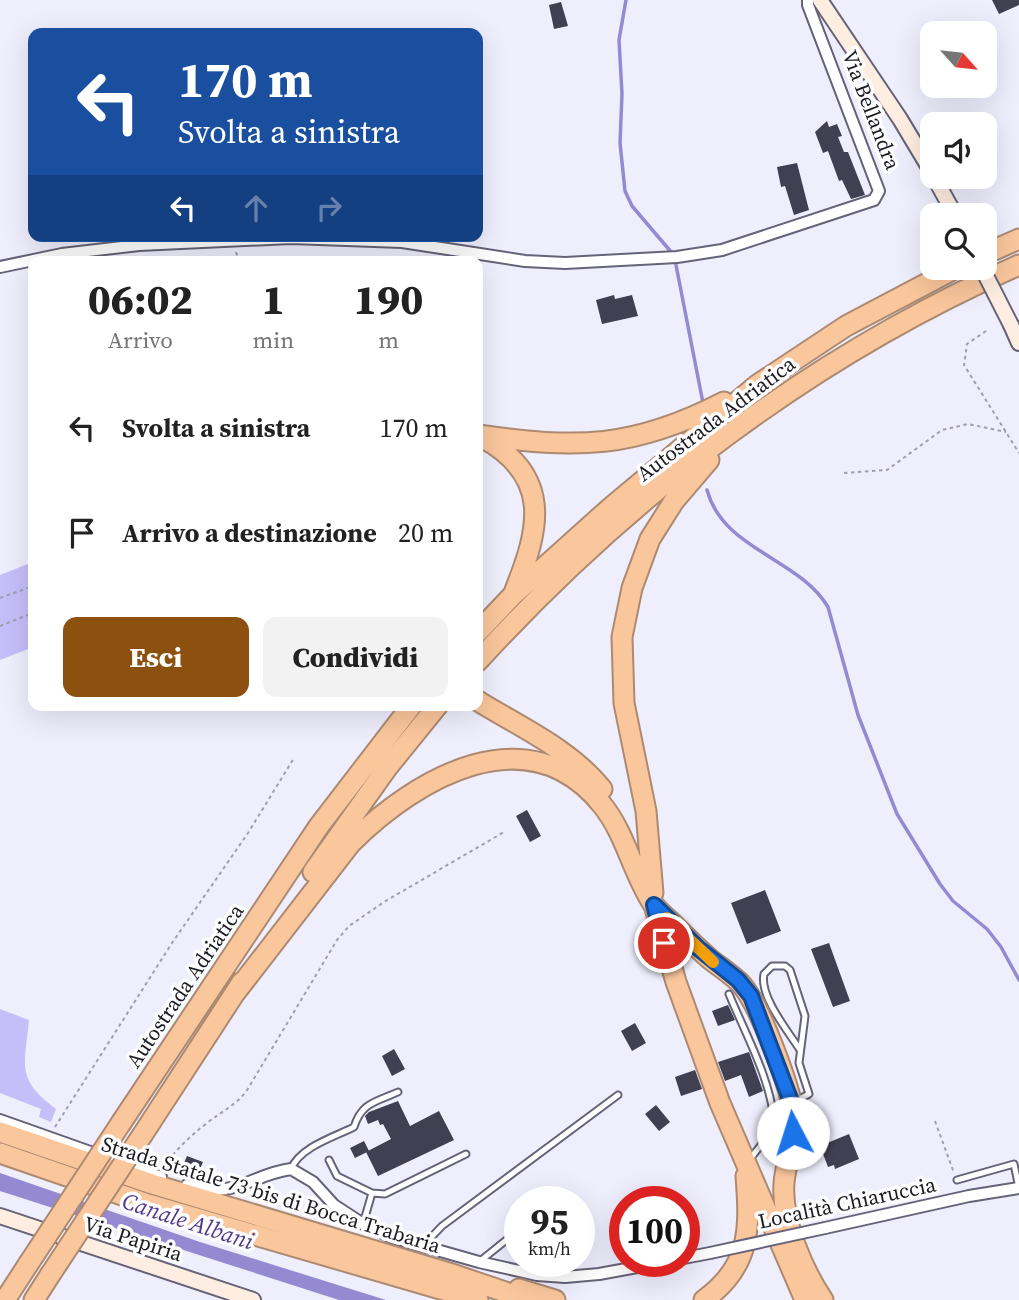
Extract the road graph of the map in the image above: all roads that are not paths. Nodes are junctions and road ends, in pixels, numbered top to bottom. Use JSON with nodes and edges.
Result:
{"nodes":[{"id":1,"x":808,"y":0,"type":"edge"},
{"id":2,"x":820,"y":0,"type":"edge"},
{"id":3,"x":920,"y":152,"type":"edge"},
{"id":4,"x":1019,"y":239,"type":"edge"},
{"id":5,"x":205,"y":242,"type":"edge"},
{"id":6,"x":402,"y":242,"type":"edge"},
{"id":7,"x":997,"y":249,"type":"edge"},
{"id":8,"x":52,"y":256,"type":"edge"},
{"id":9,"x":28,"y":261,"type":"edge"},
{"id":10,"x":1019,"y":265,"type":"edge"},
{"id":11,"x":0,"y":267,"type":"edge"},
{"id":12,"x":933,"y":280,"type":"edge"},
{"id":13,"x":988,"y":280,"type":"edge"},
{"id":14,"x":1019,"y":343,"type":"edge"},
{"id":15,"x":757,"y":385,"type":"junction"},
{"id":16,"x":742,"y":423,"type":"junction"},
{"id":17,"x":483,"y":435,"type":"edge"},
{"id":18,"x":483,"y":438,"type":"edge"},
{"id":19,"x":512,"y":596,"type":"junction"},
{"id":20,"x":483,"y":627,"type":"edge"},
{"id":21,"x":483,"y":656,"type":"edge"},
{"id":22,"x":483,"y":704,"type":"edge"},
{"id":23,"x":407,"y":711,"type":"edge"},
{"id":24,"x":433,"y":711,"type":"edge"},
{"id":25,"x":654,"y":905,"type":"junction"},
{"id":26,"x":235,"y":993,"type":"junction"},
{"id":27,"x":729,"y":994,"type":"dead end"},
{"id":28,"x":800,"y":1050,"type":"junction"},
{"id":29,"x":398,"y":1092,"type":"dead end"},
{"id":30,"x":618,"y":1095,"type":"dead end"},
{"id":31,"x":792,"y":1104,"type":"junction"},
{"id":32,"x":0,"y":1120,"type":"edge"},
{"id":33,"x":775,"y":1121,"type":"junction"},
{"id":34,"x":0,"y":1132,"type":"edge"},
{"id":35,"x":0,"y":1153,"type":"edge"},
{"id":36,"x":466,"y":1154,"type":"dead end"},
{"id":37,"x":329,"y":1160,"type":"dead end"},
{"id":38,"x":745,"y":1164,"type":"junction"},
{"id":39,"x":291,"y":1169,"type":"junction"},
{"id":40,"x":957,"y":1180,"type":"road end"},
{"id":41,"x":1019,"y":1188,"type":"edge"},
{"id":42,"x":372,"y":1193,"type":"junction"},
{"id":43,"x":0,"y":1216,"type":"edge"},
{"id":44,"x":363,"y":1224,"type":"junction"},
{"id":45,"x":504,"y":1242,"type":"edge"},
{"id":46,"x":423,"y":1246,"type":"junction"},
{"id":47,"x":700,"y":1255,"type":"edge"},
{"id":48,"x":480,"y":1262,"type":"junction"},
{"id":49,"x":609,"y":1272,"type":"edge"},
{"id":50,"x":449,"y":1273,"type":"junction"},
{"id":51,"x":5,"y":1300,"type":"edge"},
{"id":52,"x":34,"y":1300,"type":"edge"},
{"id":53,"x":253,"y":1300,"type":"edge"},
{"id":54,"x":478,"y":1300,"type":"edge"},
{"id":55,"x":529,"y":1300,"type":"edge"},
{"id":56,"x":555,"y":1300,"type":"edge"},
{"id":57,"x":704,"y":1300,"type":"edge"},
{"id":58,"x":805,"y":1300,"type":"edge"},
{"id":59,"x":823,"y":1300,"type":"edge"}],
"edges":[{"from":1,"to":6,"type":"street","name":"Via Bellandra"},
{"from":2,"to":3,"type":"main road","name":"Via Bellandra"},
{"from":4,"to":7,"type":"highway"},
{"from":5,"to":8,"type":"street","name":"Via Bellandra"},
{"from":9,"to":11,"type":"street","name":"Via Bellandra"},
{"from":10,"to":16,"type":"highway","name":"Autostrada Adriatica"},
{"from":12,"to":15,"type":"highway","name":"Autostrada Adriatica"},
{"from":13,"to":14,"type":"main road","bridge":true},
{"from":15,"to":17,"type":"highway"},
{"from":15,"to":19,"type":"highway","name":"Autostrada Adriatica"},
{"from":16,"to":21,"type":"highway","name":"Autostrada Adriatica"},
{"from":16,"to":25,"type":"highway"},
{"from":18,"to":19,"type":"highway"},
{"from":19,"to":20,"type":"highway","name":"Autostrada Adriatica"},
{"from":22,"to":25,"type":"highway"},
{"from":23,"to":51,"type":"highway","name":"Autostrada Adriatica","bridge":true},
{"from":24,"to":26,"type":"highway","name":"Autostrada Adriatica"},
{"from":25,"to":26,"type":"highway"},
{"from":25,"to":31,"type":"highway"},
{"from":25,"to":38,"type":"highway"},
{"from":26,"to":52,"type":"highway","name":"Autostrada Adriatica","bridge":true},
{"from":27,"to":33,"type":"lane"},
{"from":28,"to":28,"type":"lane"},
{"from":28,"to":31,"type":"lane"},
{"from":29,"to":39,"type":"lane"},
{"from":30,"to":46,"type":"lane"},
{"from":31,"to":33,"type":"lane"},
{"from":31,"to":59,"type":"highway"},
{"from":32,"to":39,"type":"street"},
{"from":33,"to":38,"type":"lane"},
{"from":34,"to":50,"type":"highway","name":"Strada Statale 73 bis di Bocca Trabaria"},
{"from":35,"to":54,"type":"highway","name":"Strada Statale 73 bis di Bocca Trabaria"},
{"from":36,"to":42,"type":"lane"},
{"from":37,"to":42,"type":"lane"},
{"from":38,"to":57,"type":"highway"},
{"from":38,"to":58,"type":"highway"},
{"from":39,"to":44,"type":"street"},
{"from":40,"to":41,"type":"lane"},
{"from":41,"to":47,"type":"street","name":"Località Chiaruccia","bridge":true},
{"from":42,"to":44,"type":"lane"},
{"from":43,"to":53,"type":"main road","name":"Via Papiria"},
{"from":44,"to":46,"type":"street"},
{"from":45,"to":48,"type":"lane"},
{"from":46,"to":48,"type":"street"},
{"from":48,"to":49,"type":"street"},
{"from":50,"to":55,"type":"highway","name":"Strada Statale 73 bis di Bocca Trabaria"},
{"from":50,"to":56,"type":"highway"}]}
